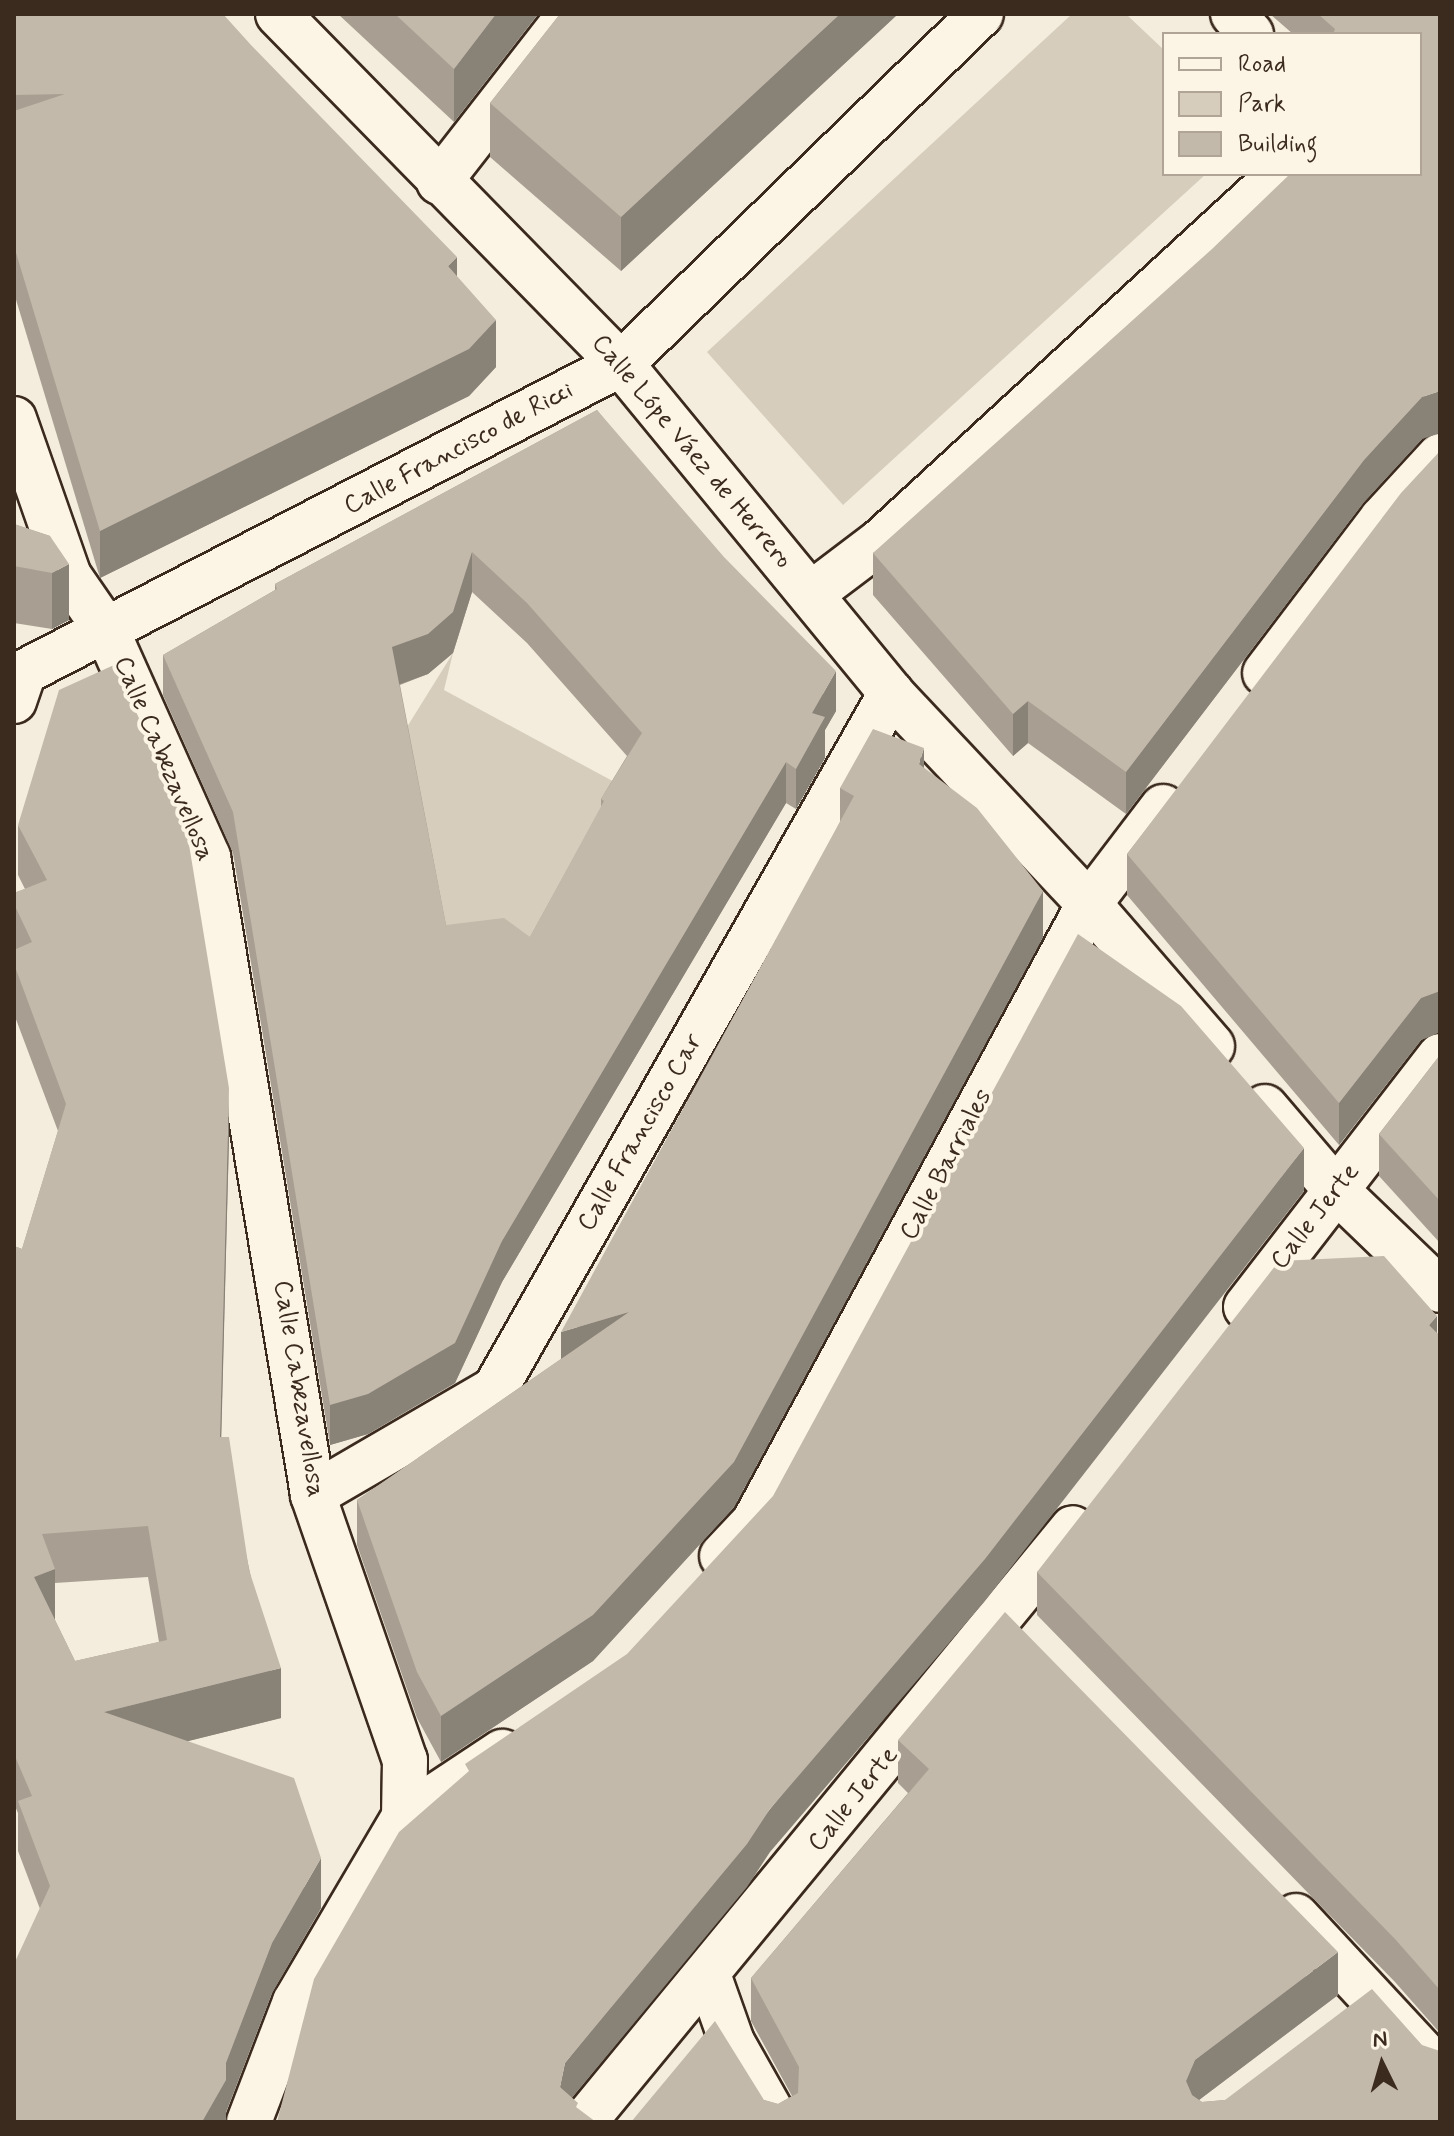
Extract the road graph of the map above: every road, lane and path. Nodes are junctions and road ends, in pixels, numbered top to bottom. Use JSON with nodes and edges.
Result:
{"nodes":[{"id":1,"x":278,"y":14,"type":"edge"},
{"id":2,"x":570,"y":14,"type":"edge"},
{"id":3,"x":981,"y":14,"type":"edge"},
{"id":4,"x":1233,"y":14,"type":"edge"},
{"id":5,"x":1249,"y":32,"type":"edge"},
{"id":6,"x":1278,"y":176,"type":"edge"},
{"id":7,"x":439,"y":182,"type":"junction"},
{"id":8,"x":621,"y":364,"type":"junction"},
{"id":9,"x":14,"y":419,"type":"edge"},
{"id":10,"x":1440,"y":456,"type":"edge"},
{"id":11,"x":811,"y":594,"type":"junction"},
{"id":12,"x":107,"y":631,"type":"junction"},
{"id":13,"x":891,"y":693,"type":"junction"},
{"id":14,"x":14,"y":701,"type":"edge"},
{"id":15,"x":1242,"y":703,"type":"edge"},
{"id":16,"x":1186,"y":776,"type":"edge"},
{"id":17,"x":1089,"y":904,"type":"junction"},
{"id":18,"x":1440,"y":1056,"type":"edge"},
{"id":19,"x":1336,"y":1190,"type":"junction"},
{"id":20,"x":1440,"y":1290,"type":"edge"},
{"id":21,"x":1219,"y":1341,"type":"edge"},
{"id":22,"x":1102,"y":1492,"type":"edge"},
{"id":23,"x":313,"y":1495,"type":"junction"},
{"id":24,"x":692,"y":1589,"type":"edge"},
{"id":25,"x":532,"y":1731,"type":"edge"},
{"id":26,"x":404,"y":1817,"type":"junction"},
{"id":27,"x":1264,"y":1884,"type":"edge"},
{"id":28,"x":709,"y":1977,"type":"junction"},
{"id":29,"x":1376,"y":1998,"type":"junction"},
{"id":30,"x":1338,"y":2026,"type":"edge"},
{"id":31,"x":1440,"y":2071,"type":"edge"},
{"id":32,"x":249,"y":2122,"type":"edge"},
{"id":33,"x":584,"y":2122,"type":"edge"},
{"id":34,"x":777,"y":2122,"type":"edge"}],
"edges":[{"from":1,"to":7,"type":"street","name":"Calle Lópe Váez de Herrero"},
{"from":2,"to":7,"type":"street"},
{"from":3,"to":8,"type":"street","name":"Calle Francisco de Ricci"},
{"from":4,"to":5,"type":"street"},
{"from":6,"to":11,"type":"street"},
{"from":7,"to":8,"type":"street","name":"Calle Lópe Váez de Herrero"},
{"from":8,"to":11,"type":"street","name":"Calle Lópe Váez de Herrero"},
{"from":8,"to":12,"type":"street","name":"Calle Francisco de Ricci"},
{"from":9,"to":12,"type":"street","name":"Calle Cabezavellosa"},
{"from":10,"to":15,"type":"street"},
{"from":11,"to":13,"type":"street","name":"Calle Lópe Váez de Herrero"},
{"from":12,"to":14,"type":"street","name":"Calle Francisco de Ricci"},
{"from":12,"to":23,"type":"street","name":"Calle Cabezavellosa"},
{"from":13,"to":17,"type":"street","name":"Calle Lópe Váez de Herrero"},
{"from":13,"to":23,"type":"street","name":"Calle Francisco Car"},
{"from":16,"to":17,"type":"street","name":"Calle Barriales"},
{"from":17,"to":19,"type":"street","name":"Calle Lópe Váez de Herrero"},
{"from":17,"to":24,"type":"street","name":"Calle Barriales"},
{"from":18,"to":19,"type":"street","name":"Calle Jerte"},
{"from":19,"to":20,"type":"street","name":"Calle Lópe Váez de Herrero"},
{"from":19,"to":21,"type":"street","name":"Calle Jerte"},
{"from":22,"to":28,"type":"street","name":"Calle Jerte"},
{"from":23,"to":26,"type":"street","name":"Calle Cabezavellosa"},
{"from":25,"to":26,"type":"street"},
{"from":26,"to":32,"type":"street","name":"Calle Cabezavellosa"},
{"from":27,"to":29,"type":"street"},
{"from":28,"to":33,"type":"street","name":"Calle Jerte"},
{"from":28,"to":34,"type":"street"},
{"from":29,"to":30,"type":"street"},
{"from":29,"to":31,"type":"street"}]}
